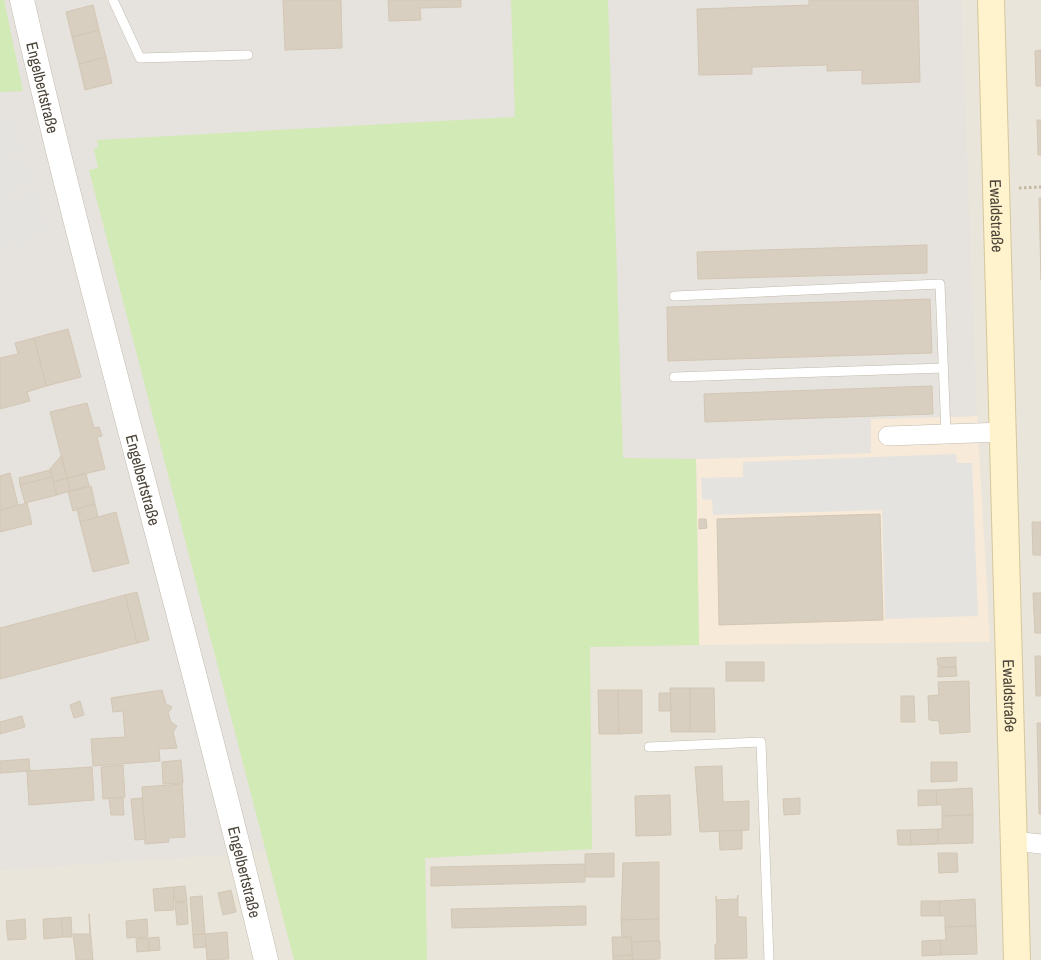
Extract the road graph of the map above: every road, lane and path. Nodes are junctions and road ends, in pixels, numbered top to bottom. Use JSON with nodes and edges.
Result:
{"nodes":[{"id":1,"x":22,"y":0,"type":"edge"},
{"id":2,"x":113,"y":0,"type":"edge"},
{"id":3,"x":991,"y":0,"type":"edge"},
{"id":4,"x":248,"y":56,"type":"dead end"},
{"id":5,"x":674,"y":296,"type":"dead end"},
{"id":6,"x":944,"y":368,"type":"junction"},
{"id":7,"x":674,"y":377,"type":"dead end"},
{"id":8,"x":1004,"y":432,"type":"junction"},
{"id":9,"x":946,"y":434,"type":"junction"},
{"id":10,"x":888,"y":436,"type":"dead end"},
{"id":11,"x":649,"y":747,"type":"dead end"},
{"id":12,"x":1014,"y":841,"type":"junction"},
{"id":13,"x":1041,"y":844,"type":"edge"},
{"id":14,"x":266,"y":960,"type":"edge"},
{"id":15,"x":769,"y":960,"type":"edge"},
{"id":16,"x":1017,"y":960,"type":"edge"}],
"edges":[{"from":1,"to":14,"type":"street","name":"Engelbertstraße"},
{"from":2,"to":4,"type":"lane"},
{"from":3,"to":8,"type":"main road","name":"Ewaldstraße"},
{"from":5,"to":6,"type":"lane"},
{"from":6,"to":7,"type":"lane"},
{"from":6,"to":9,"type":"lane"},
{"from":8,"to":9,"type":"street"},
{"from":8,"to":12,"type":"main road","name":"Ewaldstraße"},
{"from":9,"to":10,"type":"street"},
{"from":11,"to":15,"type":"lane"},
{"from":12,"to":13,"type":"street"},
{"from":12,"to":16,"type":"main road","name":"Ewaldstraße"}]}
